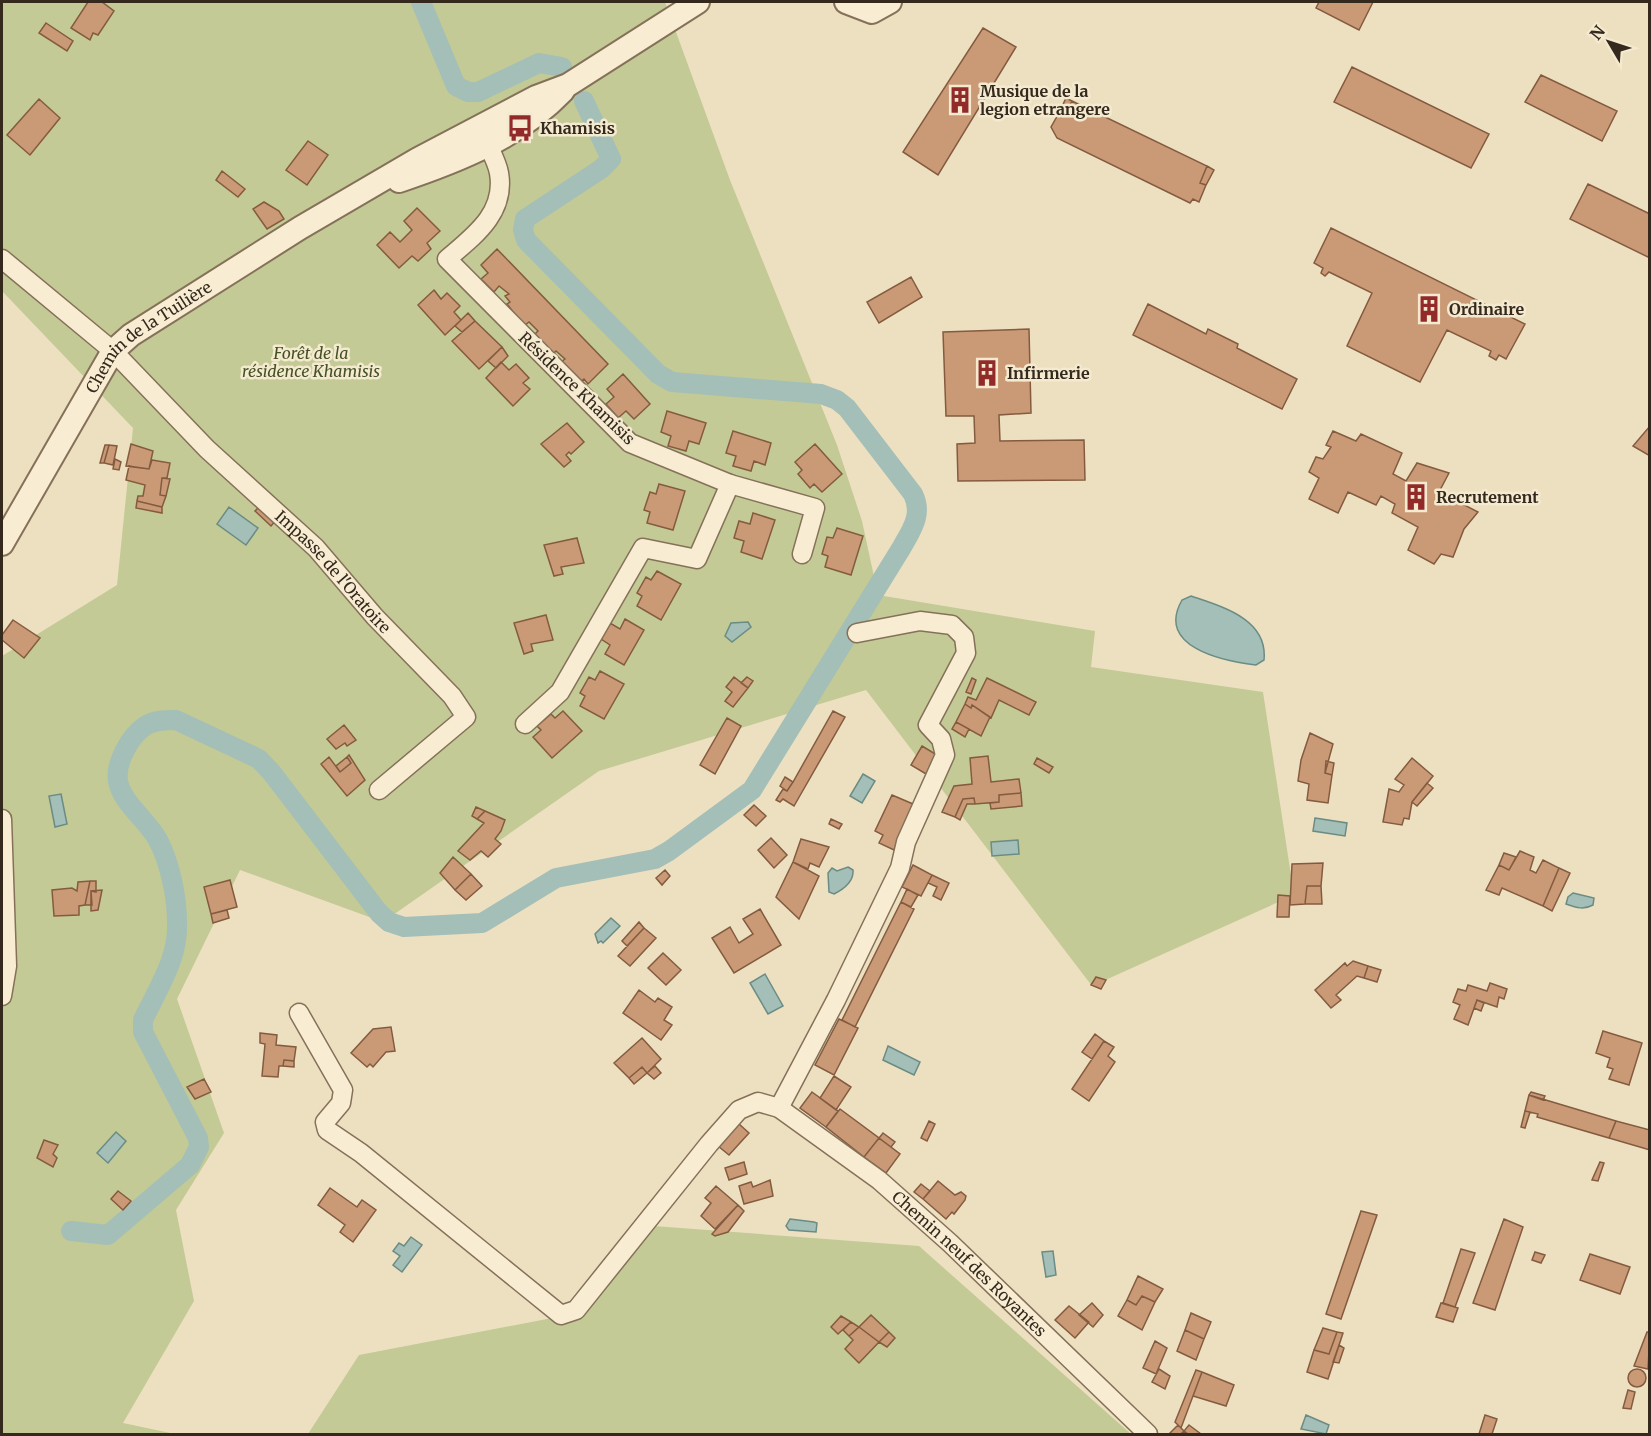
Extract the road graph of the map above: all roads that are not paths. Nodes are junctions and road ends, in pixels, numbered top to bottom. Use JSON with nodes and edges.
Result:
{"nodes":[{"id":1,"x":698,"y":2,"type":"edge"},
{"id":2,"x":846,"y":2,"type":"edge"},
{"id":3,"x":890,"y":2,"type":"edge"},
{"id":4,"x":568,"y":85,"type":"junction"},
{"id":5,"x":481,"y":137,"type":"junction"},
{"id":6,"x":2,"y":259,"type":"edge"},
{"id":7,"x":113,"y":351,"type":"junction"},
{"id":8,"x":730,"y":484,"type":"junction"},
{"id":9,"x":2,"y":544,"type":"edge"},
{"id":10,"x":802,"y":554,"type":"dead end"},
{"id":11,"x":857,"y":633,"type":"dead end"},
{"id":12,"x":525,"y":724,"type":"dead end"},
{"id":13,"x":379,"y":790,"type":"dead end"},
{"id":14,"x":2,"y":819,"type":"edge"},
{"id":15,"x":2,"y":996,"type":"edge"},
{"id":16,"x":299,"y":1013,"type":"dead end"},
{"id":17,"x":779,"y":1108,"type":"junction"},
{"id":18,"x":1148,"y":1434,"type":"edge"}],
"edges":[{"from":1,"to":4,"type":"street"},
{"from":2,"to":3,"type":"street"},
{"from":4,"to":5,"type":"street"},
{"from":4,"to":5,"type":"street"},
{"from":5,"to":7,"type":"street","name":"Chemin de la Tuilière"},
{"from":5,"to":8,"type":"street","name":"Résidence Khamisis"},
{"from":6,"to":7,"type":"street"},
{"from":7,"to":9,"type":"street","name":"Chemin de la Tuilière"},
{"from":7,"to":13,"type":"street","name":"Impasse de l'Oratoire"},
{"from":8,"to":10,"type":"street"},
{"from":8,"to":12,"type":"street"},
{"from":11,"to":17,"type":"street"},
{"from":14,"to":15,"type":"street"},
{"from":16,"to":17,"type":"street"},
{"from":17,"to":18,"type":"street","name":"Chemin neuf des Royantes"}]}
